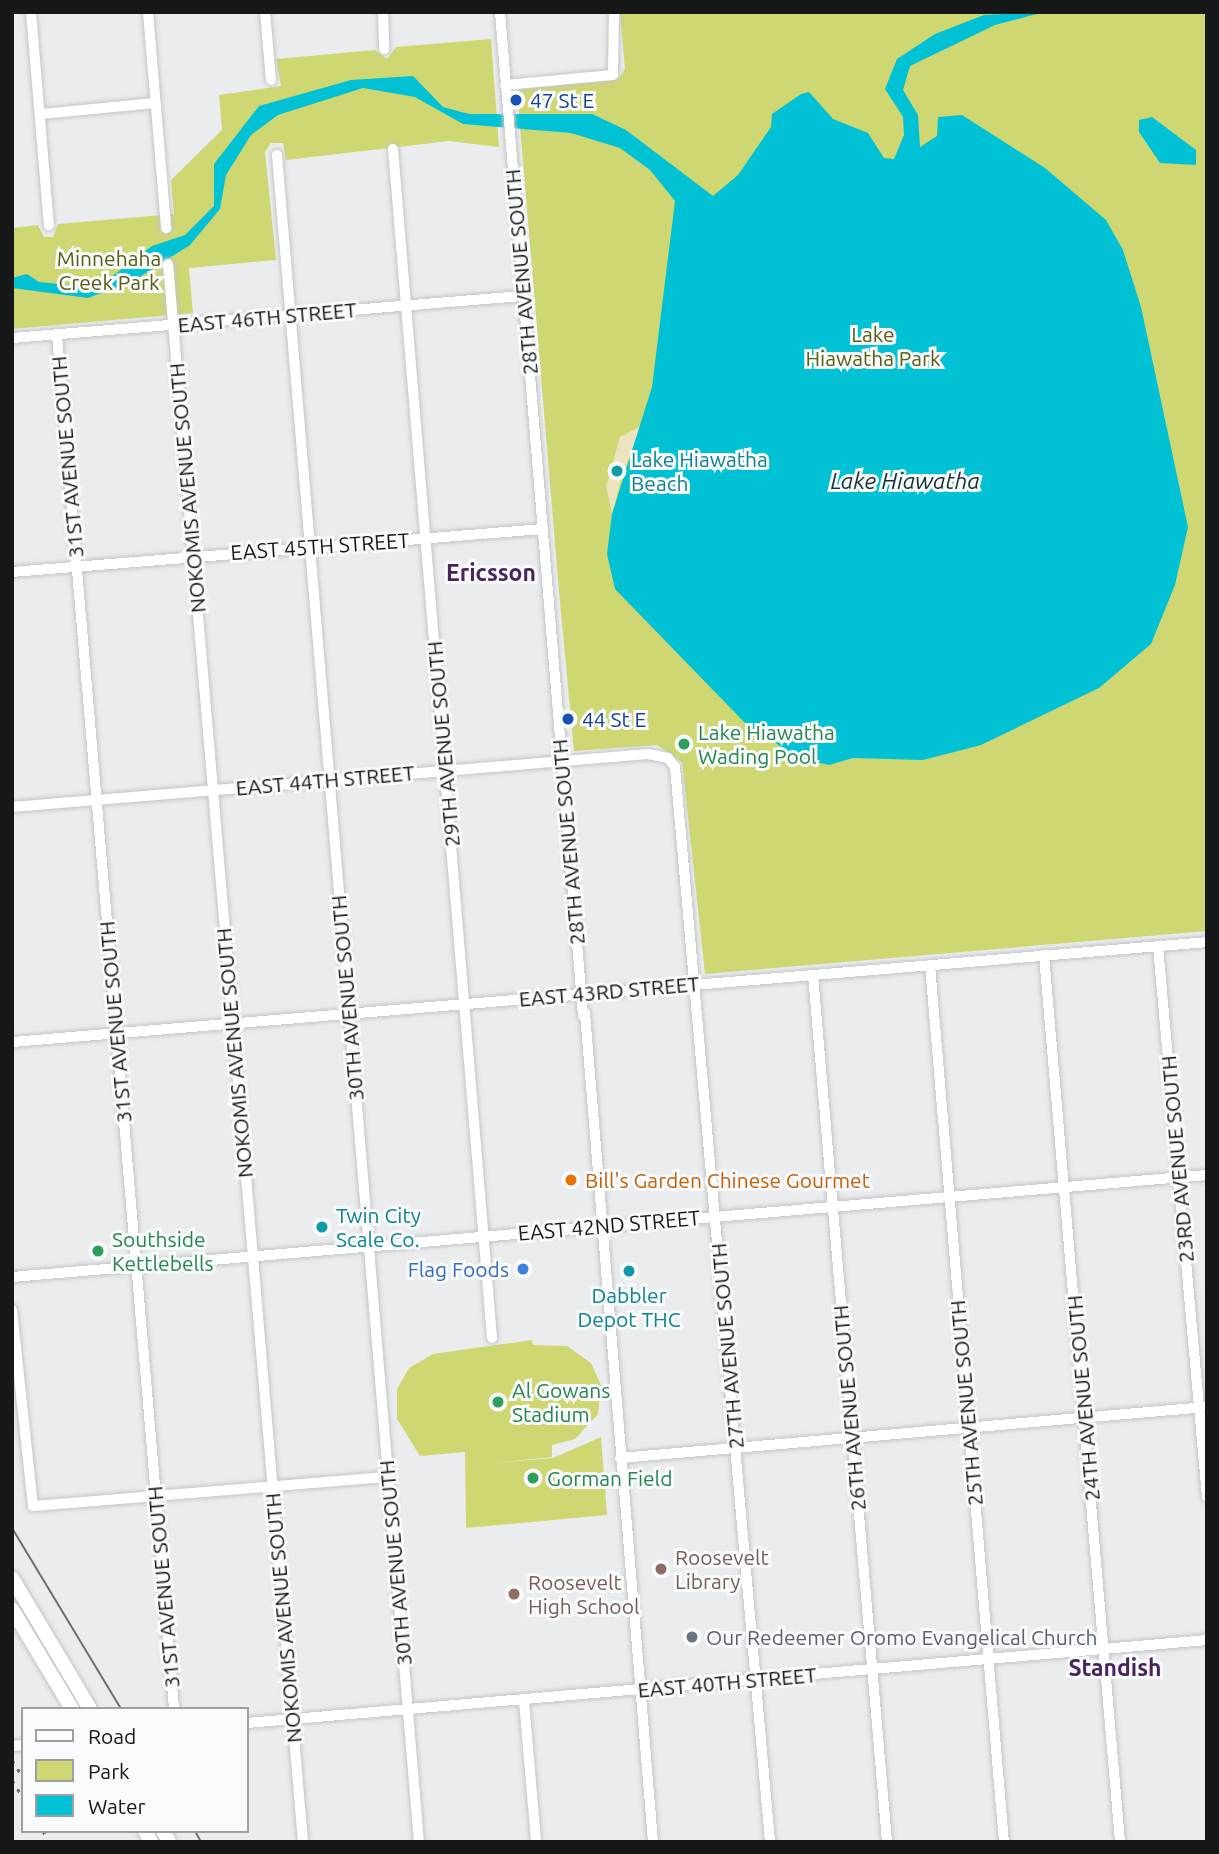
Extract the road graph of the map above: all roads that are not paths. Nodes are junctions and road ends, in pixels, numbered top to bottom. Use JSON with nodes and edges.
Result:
{"nodes":[{"id":1,"x":31,"y":12,"type":"edge"},
{"id":2,"x":148,"y":12,"type":"edge"},
{"id":3,"x":265,"y":12,"type":"edge"},
{"id":4,"x":383,"y":12,"type":"edge"},
{"id":5,"x":500,"y":12,"type":"edge"},
{"id":6,"x":614,"y":12,"type":"edge"},
{"id":7,"x":384,"y":49,"type":"dead end"},
{"id":8,"x":271,"y":80,"type":"dead end"},
{"id":9,"x":506,"y":85,"type":"junction"},
{"id":10,"x":155,"y":103,"type":"junction"},
{"id":11,"x":41,"y":114,"type":"junction"},
{"id":12,"x":393,"y":149,"type":"dead end"},
{"id":13,"x":277,"y":155,"type":"dead end"},
{"id":14,"x":49,"y":225,"type":"dead end"},
{"id":15,"x":166,"y":228,"type":"dead end"},
{"id":16,"x":168,"y":264,"type":"dead end"},
{"id":17,"x":522,"y":296,"type":"junction"},
{"id":18,"x":406,"y":305,"type":"junction"},
{"id":19,"x":290,"y":315,"type":"junction"},
{"id":20,"x":174,"y":325,"type":"junction"},
{"id":21,"x":57,"y":335,"type":"junction"},
{"id":22,"x":12,"y":338,"type":"edge"},
{"id":23,"x":543,"y":530,"type":"junction"},
{"id":24,"x":426,"y":538,"type":"junction"},
{"id":25,"x":310,"y":547,"type":"junction"},
{"id":26,"x":193,"y":556,"type":"junction"},
{"id":27,"x":76,"y":566,"type":"junction"},
{"id":28,"x":12,"y":572,"type":"edge"},
{"id":29,"x":562,"y":761,"type":"junction"},
{"id":30,"x":676,"y":767,"type":"joint"},
{"id":31,"x":446,"y":770,"type":"junction"},
{"id":32,"x":328,"y":780,"type":"junction"},
{"id":33,"x":212,"y":789,"type":"junction"},
{"id":34,"x":96,"y":799,"type":"junction"},
{"id":35,"x":12,"y":807,"type":"edge"},
{"id":36,"x":1207,"y":942,"type":"edge"},
{"id":37,"x":1158,"y":946,"type":"junction"},
{"id":38,"x":1044,"y":955,"type":"junction"},
{"id":39,"x":930,"y":965,"type":"junction"},
{"id":40,"x":813,"y":975,"type":"junction"},
{"id":41,"x":695,"y":984,"type":"junction"},
{"id":42,"x":581,"y":994,"type":"junction"},
{"id":43,"x":465,"y":1003,"type":"junction"},
{"id":44,"x":348,"y":1013,"type":"junction"},
{"id":45,"x":231,"y":1021,"type":"junction"},
{"id":46,"x":116,"y":1032,"type":"junction"},
{"id":47,"x":12,"y":1042,"type":"edge"},
{"id":48,"x":1207,"y":1175,"type":"edge"},
{"id":49,"x":1180,"y":1177,"type":"junction"},
{"id":50,"x":1064,"y":1187,"type":"junction"},
{"id":51,"x":949,"y":1197,"type":"junction"},
{"id":52,"x":832,"y":1206,"type":"junction"},
{"id":53,"x":715,"y":1216,"type":"junction"},
{"id":54,"x":600,"y":1225,"type":"junction"},
{"id":55,"x":483,"y":1236,"type":"junction"},
{"id":56,"x":367,"y":1246,"type":"junction"},
{"id":57,"x":251,"y":1255,"type":"junction"},
{"id":58,"x":135,"y":1265,"type":"junction"},
{"id":59,"x":12,"y":1277,"type":"edge"},
{"id":60,"x":12,"y":1310,"type":"edge"},
{"id":61,"x":492,"y":1338,"type":"dead end"},
{"id":62,"x":1203,"y":1407,"type":"edge"},
{"id":63,"x":1084,"y":1417,"type":"junction"},
{"id":64,"x":968,"y":1427,"type":"junction"},
{"id":65,"x":852,"y":1437,"type":"junction"},
{"id":66,"x":736,"y":1447,"type":"junction"},
{"id":67,"x":620,"y":1458,"type":"junction"},
{"id":68,"x":387,"y":1477,"type":"junction"},
{"id":69,"x":272,"y":1487,"type":"junction"},
{"id":70,"x":155,"y":1497,"type":"junction"},
{"id":71,"x":1207,"y":1497,"type":"edge"},
{"id":72,"x":12,"y":1578,"type":"edge"},
{"id":73,"x":12,"y":1609,"type":"edge"},
{"id":74,"x":1207,"y":1640,"type":"edge"},
{"id":75,"x":1104,"y":1650,"type":"junction"},
{"id":76,"x":988,"y":1660,"type":"junction"},
{"id":77,"x":872,"y":1670,"type":"junction"},
{"id":78,"x":755,"y":1679,"type":"junction"},
{"id":79,"x":640,"y":1690,"type":"junction"},
{"id":80,"x":524,"y":1701,"type":"junction"},
{"id":81,"x":71,"y":1707,"type":"edge"},
{"id":82,"x":89,"y":1707,"type":"edge"},
{"id":83,"x":174,"y":1707,"type":"edge"},
{"id":84,"x":408,"y":1710,"type":"junction"},
{"id":85,"x":292,"y":1720,"type":"junction"},
{"id":86,"x":248,"y":1723,"type":"edge"},
{"id":87,"x":303,"y":1842,"type":"edge"},
{"id":88,"x":419,"y":1842,"type":"edge"},
{"id":89,"x":536,"y":1842,"type":"edge"},
{"id":90,"x":653,"y":1842,"type":"edge"},
{"id":91,"x":770,"y":1842,"type":"edge"},
{"id":92,"x":887,"y":1842,"type":"edge"},
{"id":93,"x":1004,"y":1842,"type":"edge"},
{"id":94,"x":1120,"y":1842,"type":"edge"}],
"edges":[{"from":1,"to":11,"type":"street"},
{"from":2,"to":10,"type":"street"},
{"from":3,"to":8,"type":"street"},
{"from":4,"to":7,"type":"street"},
{"from":5,"to":9,"type":"street","name":"28TH AVENUE SOUTH"},
{"from":6,"to":9,"type":"street"},
{"from":9,"to":17,"type":"street","name":"28TH AVENUE SOUTH"},
{"from":10,"to":11,"type":"street"},
{"from":10,"to":15,"type":"street"},
{"from":11,"to":14,"type":"street"},
{"from":12,"to":18,"type":"street","name":"29TH AVENUE SOUTH"},
{"from":13,"to":19,"type":"street","name":"30TH AVENUE SOUTH"},
{"from":16,"to":20,"type":"street","name":"NOKOMIS AVENUE SOUTH"},
{"from":17,"to":18,"type":"street","name":"EAST 46TH STREET"},
{"from":17,"to":23,"type":"street","name":"28TH AVENUE SOUTH"},
{"from":18,"to":19,"type":"street","name":"EAST 46TH STREET"},
{"from":18,"to":24,"type":"street","name":"29TH AVENUE SOUTH"},
{"from":19,"to":20,"type":"street","name":"EAST 46TH STREET"},
{"from":19,"to":25,"type":"street","name":"30TH AVENUE SOUTH"},
{"from":20,"to":21,"type":"street","name":"EAST 46TH STREET"},
{"from":20,"to":26,"type":"street","name":"NOKOMIS AVENUE SOUTH"},
{"from":21,"to":22,"type":"street","name":"EAST 46TH STREET"},
{"from":21,"to":27,"type":"street","name":"31ST AVENUE SOUTH"},
{"from":23,"to":24,"type":"street","name":"EAST 45TH STREET"},
{"from":23,"to":29,"type":"street","name":"28TH AVENUE SOUTH"},
{"from":24,"to":25,"type":"street","name":"EAST 45TH STREET"},
{"from":24,"to":31,"type":"street","name":"29TH AVENUE SOUTH"},
{"from":25,"to":26,"type":"street","name":"EAST 45TH STREET"},
{"from":25,"to":32,"type":"street","name":"30TH AVENUE SOUTH"},
{"from":26,"to":27,"type":"street","name":"EAST 45TH STREET"},
{"from":26,"to":33,"type":"street","name":"NOKOMIS AVENUE SOUTH"},
{"from":27,"to":28,"type":"street","name":"EAST 45TH STREET"},
{"from":27,"to":34,"type":"street","name":"31ST AVENUE SOUTH"},
{"from":29,"to":30,"type":"street","name":"EAST 44TH STREET"},
{"from":29,"to":31,"type":"street","name":"EAST 44TH STREET"},
{"from":29,"to":42,"type":"street","name":"28TH AVENUE SOUTH"},
{"from":30,"to":41,"type":"street","name":"27TH AVENUE SOUTH"},
{"from":31,"to":32,"type":"street","name":"EAST 44TH STREET"},
{"from":31,"to":43,"type":"street","name":"29TH AVENUE SOUTH"},
{"from":32,"to":33,"type":"street","name":"EAST 44TH STREET"},
{"from":32,"to":44,"type":"street","name":"30TH AVENUE SOUTH"},
{"from":33,"to":34,"type":"street","name":"EAST 44TH STREET"},
{"from":33,"to":45,"type":"street","name":"NOKOMIS AVENUE SOUTH"},
{"from":34,"to":35,"type":"street","name":"EAST 44TH STREET"},
{"from":34,"to":46,"type":"street","name":"31ST AVENUE SOUTH"},
{"from":36,"to":37,"type":"street","name":"EAST 43RD STREET"},
{"from":37,"to":38,"type":"street","name":"EAST 43RD STREET"},
{"from":37,"to":49,"type":"street","name":"23RD AVENUE SOUTH"},
{"from":38,"to":39,"type":"street","name":"EAST 43RD STREET"},
{"from":38,"to":50,"type":"street","name":"24TH AVENUE SOUTH"},
{"from":39,"to":40,"type":"street","name":"EAST 43RD STREET"},
{"from":39,"to":51,"type":"street","name":"25TH AVENUE SOUTH"},
{"from":40,"to":41,"type":"street","name":"EAST 43RD STREET"},
{"from":40,"to":52,"type":"street","name":"26TH AVENUE SOUTH"},
{"from":41,"to":42,"type":"street","name":"EAST 43RD STREET"},
{"from":41,"to":53,"type":"street","name":"27TH AVENUE SOUTH"},
{"from":42,"to":43,"type":"street","name":"EAST 43RD STREET"},
{"from":42,"to":54,"type":"street","name":"28TH AVENUE SOUTH"},
{"from":43,"to":44,"type":"street","name":"EAST 43RD STREET"},
{"from":43,"to":55,"type":"street","name":"29TH AVENUE SOUTH"},
{"from":44,"to":45,"type":"street","name":"EAST 43RD STREET"},
{"from":44,"to":56,"type":"street","name":"30TH AVENUE SOUTH"},
{"from":45,"to":46,"type":"street","name":"EAST 43RD STREET"},
{"from":45,"to":57,"type":"street","name":"NOKOMIS AVENUE SOUTH"},
{"from":46,"to":47,"type":"street","name":"EAST 43RD STREET"},
{"from":46,"to":58,"type":"street","name":"31ST AVENUE SOUTH"},
{"from":48,"to":49,"type":"street","name":"EAST 42ND STREET"},
{"from":49,"to":50,"type":"street","name":"EAST 42ND STREET"},
{"from":49,"to":62,"type":"street","name":"23RD AVENUE SOUTH"},
{"from":50,"to":51,"type":"street","name":"EAST 42ND STREET"},
{"from":50,"to":63,"type":"street","name":"24TH AVENUE SOUTH"},
{"from":51,"to":52,"type":"street","name":"EAST 42ND STREET"},
{"from":51,"to":64,"type":"street","name":"25TH AVENUE SOUTH"},
{"from":52,"to":53,"type":"street","name":"EAST 42ND STREET"},
{"from":52,"to":65,"type":"street","name":"26TH AVENUE SOUTH"},
{"from":53,"to":54,"type":"street","name":"EAST 42ND STREET"},
{"from":53,"to":66,"type":"street","name":"27TH AVENUE SOUTH"},
{"from":54,"to":55,"type":"street","name":"EAST 42ND STREET"},
{"from":54,"to":67,"type":"street","name":"28TH AVENUE SOUTH"},
{"from":55,"to":56,"type":"street","name":"EAST 42ND STREET"},
{"from":55,"to":61,"type":"street","name":"29TH AVENUE SOUTH"},
{"from":56,"to":57,"type":"street","name":"EAST 42ND STREET"},
{"from":56,"to":68,"type":"street","name":"30TH AVENUE SOUTH"},
{"from":57,"to":58,"type":"street","name":"EAST 42ND STREET"},
{"from":57,"to":69,"type":"street","name":"NOKOMIS AVENUE SOUTH"},
{"from":58,"to":59,"type":"street","name":"EAST 42ND STREET"},
{"from":58,"to":70,"type":"street","name":"31ST AVENUE SOUTH"},
{"from":60,"to":70,"type":"street"},
{"from":62,"to":63,"type":"street"},
{"from":62,"to":71,"type":"street","name":"23RD AVENUE SOUTH"},
{"from":63,"to":64,"type":"street"},
{"from":63,"to":75,"type":"street","name":"24TH AVENUE SOUTH"},
{"from":64,"to":65,"type":"street"},
{"from":64,"to":76,"type":"street","name":"25TH AVENUE SOUTH"},
{"from":65,"to":66,"type":"street"},
{"from":65,"to":77,"type":"street","name":"26TH AVENUE SOUTH"},
{"from":66,"to":67,"type":"street"},
{"from":66,"to":78,"type":"street","name":"27TH AVENUE SOUTH"},
{"from":67,"to":79,"type":"street","name":"28TH AVENUE SOUTH"},
{"from":68,"to":69,"type":"street"},
{"from":68,"to":84,"type":"street","name":"30TH AVENUE SOUTH"},
{"from":69,"to":70,"type":"street"},
{"from":69,"to":85,"type":"street","name":"NOKOMIS AVENUE SOUTH"},
{"from":70,"to":83,"type":"street","name":"31ST AVENUE SOUTH"},
{"from":72,"to":82,"type":"highway"},
{"from":73,"to":81,"type":"highway"},
{"from":74,"to":75,"type":"street","name":"EAST 40TH STREET"},
{"from":75,"to":76,"type":"street","name":"EAST 40TH STREET"},
{"from":75,"to":94,"type":"street","name":"24TH AVENUE SOUTH"},
{"from":76,"to":77,"type":"street","name":"EAST 40TH STREET"},
{"from":76,"to":93,"type":"street","name":"25TH AVENUE SOUTH"},
{"from":77,"to":78,"type":"street","name":"EAST 40TH STREET"},
{"from":77,"to":92,"type":"street","name":"26TH AVENUE SOUTH"},
{"from":78,"to":79,"type":"street","name":"EAST 40TH STREET"},
{"from":78,"to":91,"type":"street","name":"27TH AVENUE SOUTH"},
{"from":79,"to":80,"type":"street","name":"EAST 40TH STREET"},
{"from":79,"to":90,"type":"street","name":"28TH AVENUE SOUTH"},
{"from":80,"to":84,"type":"street","name":"EAST 40TH STREET"},
{"from":80,"to":89,"type":"street"},
{"from":84,"to":85,"type":"street","name":"EAST 40TH STREET"},
{"from":84,"to":88,"type":"street","name":"30TH AVENUE SOUTH"},
{"from":85,"to":86,"type":"street","name":"EAST 40TH STREET"},
{"from":85,"to":87,"type":"street","name":"NOKOMIS AVENUE SOUTH"}]}
